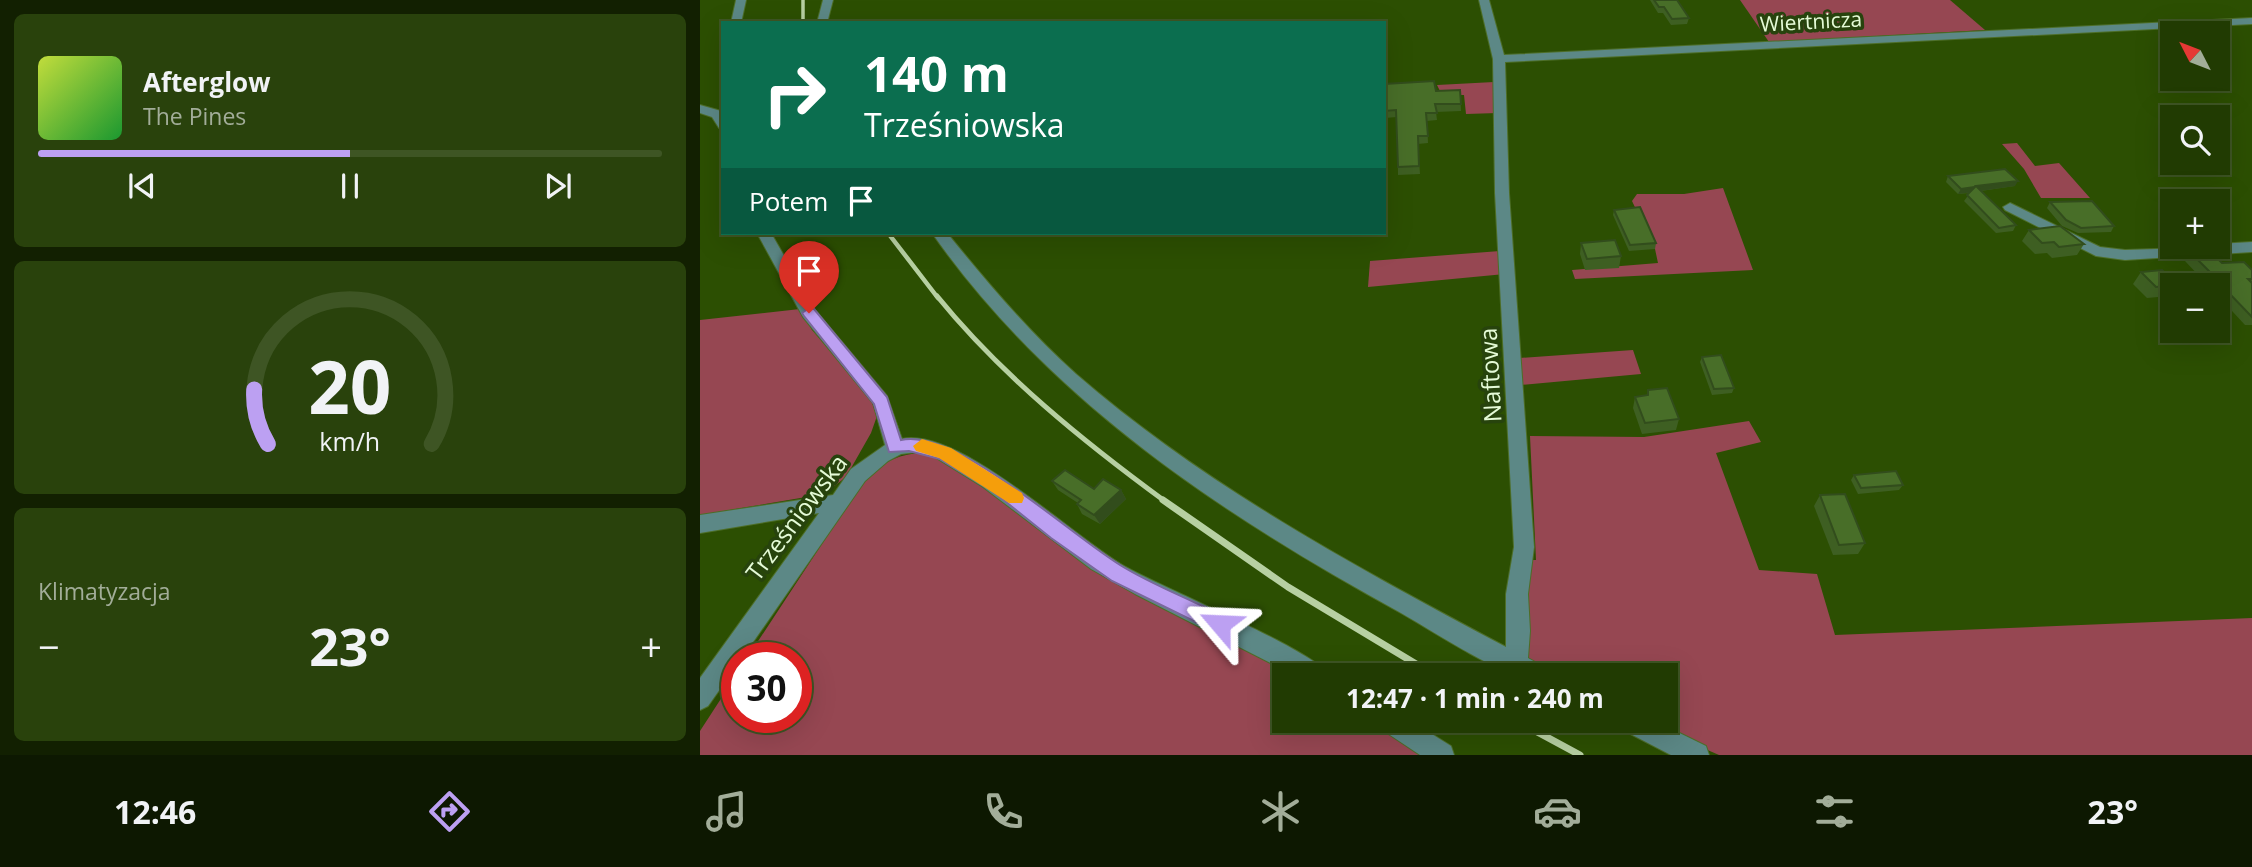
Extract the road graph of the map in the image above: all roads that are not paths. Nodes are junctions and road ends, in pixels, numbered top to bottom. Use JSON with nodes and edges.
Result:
{"nodes":[{"id":1,"x":741,"y":0,"type":"edge"},
{"id":2,"x":828,"y":0,"type":"edge"},
{"id":3,"x":1484,"y":0,"type":"edge"},
{"id":4,"x":736,"y":21,"type":"edge"},
{"id":5,"x":823,"y":21,"type":"edge"},
{"id":6,"x":2252,"y":21,"type":"edge"},
{"id":7,"x":1499,"y":59,"type":"junction"},
{"id":8,"x":721,"y":100,"type":"edge"},
{"id":9,"x":705,"y":109,"type":"edge"},
{"id":10,"x":721,"y":119,"type":"edge"},
{"id":11,"x":2010,"y":207,"type":"dead end"},
{"id":12,"x":765,"y":235,"type":"edge"},
{"id":13,"x":941,"y":235,"type":"edge"},
{"id":14,"x":2252,"y":247,"type":"edge"},
{"id":15,"x":895,"y":448,"type":"junction"},
{"id":16,"x":839,"y":502,"type":"junction"},
{"id":17,"x":700,"y":524,"type":"edge"},
{"id":18,"x":1295,"y":663,"type":"edge"},
{"id":19,"x":1514,"y":663,"type":"edge"},
{"id":20,"x":1516,"y":663,"type":"edge"},
{"id":21,"x":700,"y":698,"type":"edge"},
{"id":22,"x":1408,"y":733,"type":"edge"},
{"id":23,"x":1653,"y":733,"type":"edge"},
{"id":24,"x":1442,"y":755,"type":"edge"},
{"id":25,"x":1697,"y":755,"type":"edge"}],
"edges":[{"from":1,"to":4,"type":"street"},
{"from":2,"to":5,"type":"street"},
{"from":3,"to":7,"type":"street","name":"Naftowa"},
{"from":6,"to":7,"type":"street","name":"Wiertnicza"},
{"from":7,"to":20,"type":"street","name":"Naftowa"},
{"from":8,"to":9,"type":"street"},
{"from":9,"to":10,"type":"street"},
{"from":11,"to":14,"type":"street"},
{"from":12,"to":15,"type":"street"},
{"from":13,"to":19,"type":"street"},
{"from":15,"to":16,"type":"street","name":"Trześniowska"},
{"from":15,"to":18,"type":"street"},
{"from":16,"to":17,"type":"street"},
{"from":16,"to":21,"type":"street","name":"Trześniowska"},
{"from":22,"to":24,"type":"street"},
{"from":23,"to":25,"type":"street"}]}
